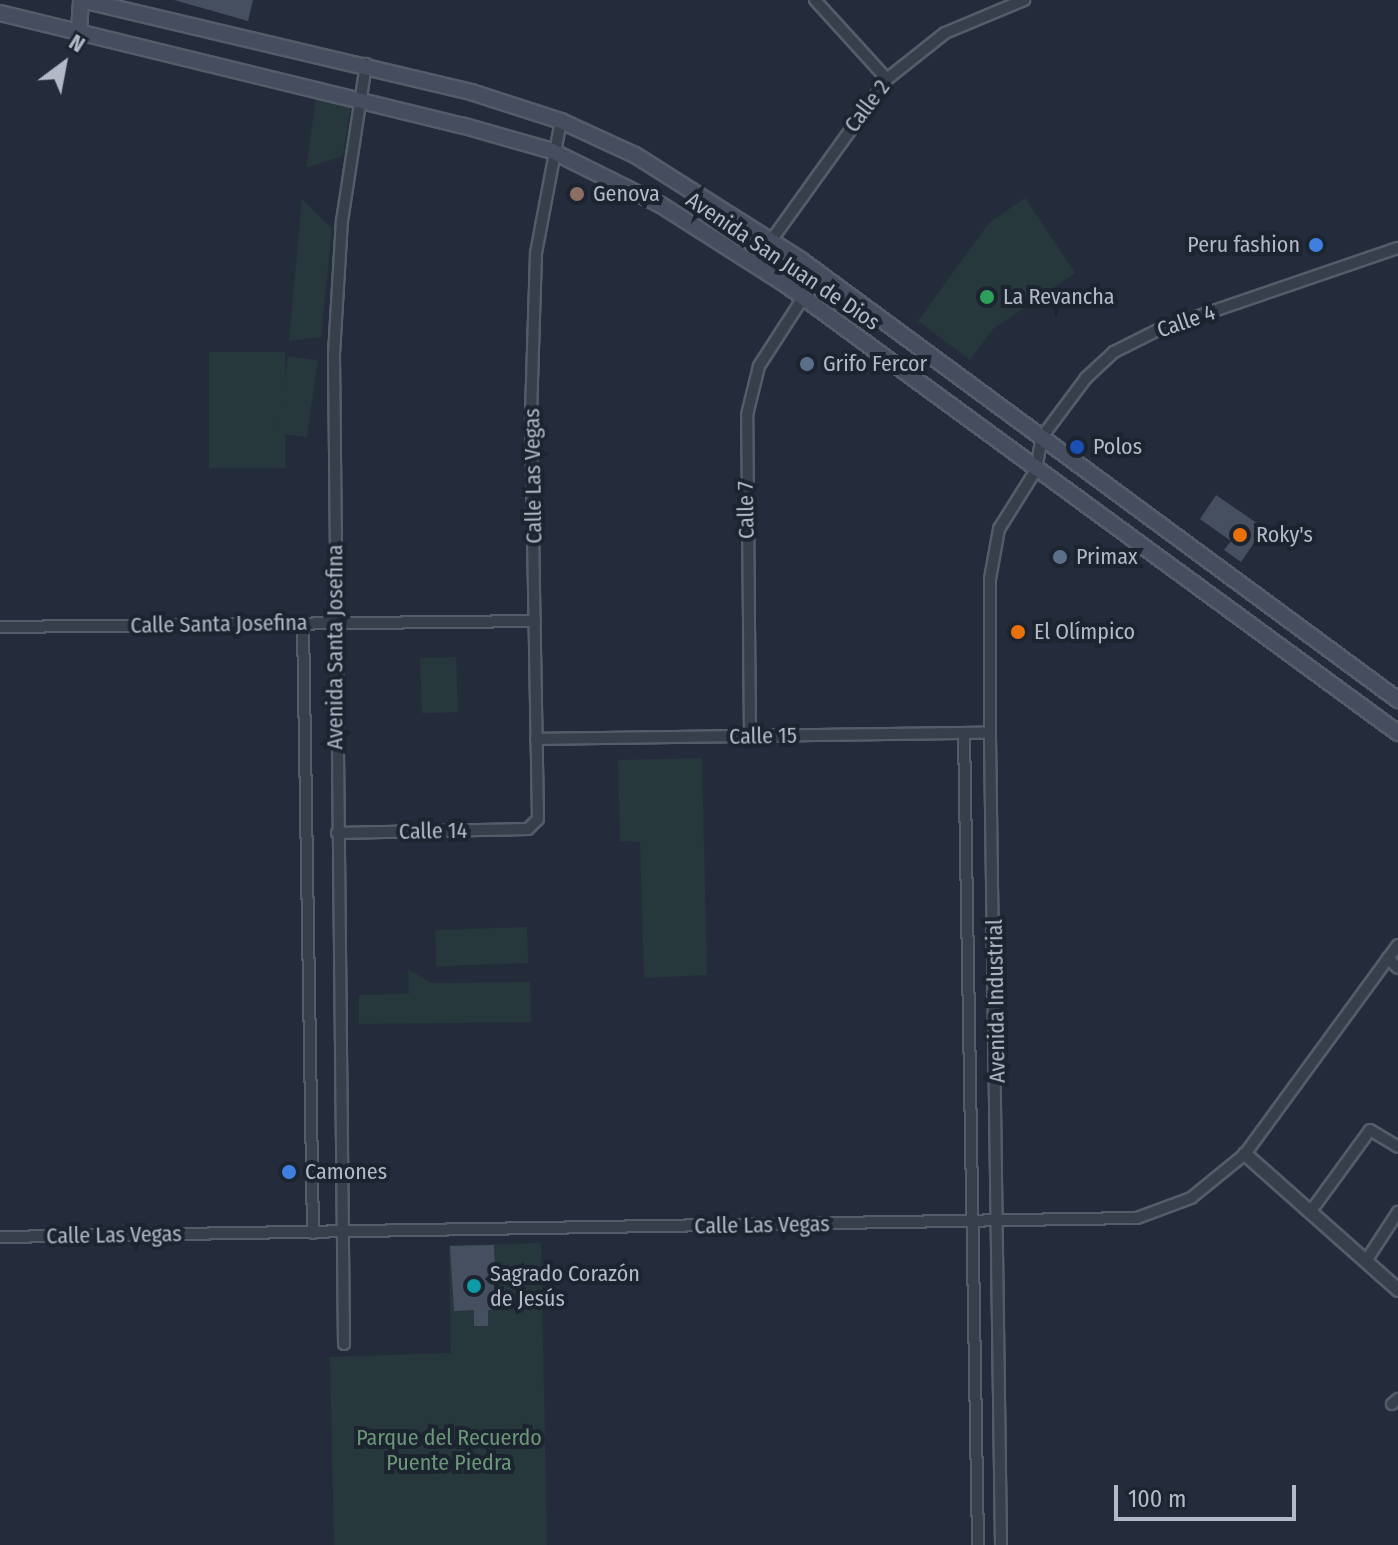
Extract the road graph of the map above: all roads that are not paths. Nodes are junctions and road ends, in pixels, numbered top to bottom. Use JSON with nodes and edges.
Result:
{"nodes":[{"id":1,"x":82,"y":0,"type":"edge"},
{"id":2,"x":815,"y":0,"type":"edge"},
{"id":3,"x":1024,"y":0,"type":"edge"},
{"id":4,"x":0,"y":13,"type":"edge"},
{"id":5,"x":79,"y":30,"type":"junction"},
{"id":6,"x":366,"y":64,"type":"junction"},
{"id":7,"x":887,"y":79,"type":"junction"},
{"id":8,"x":360,"y":98,"type":"junction"},
{"id":9,"x":561,"y":121,"type":"junction"},
{"id":10,"x":552,"y":151,"type":"junction"},
{"id":11,"x":771,"y":239,"type":"junction"},
{"id":12,"x":1398,"y":248,"type":"edge"},
{"id":13,"x":801,"y":260,"type":"junction"},
{"id":14,"x":755,"y":263,"type":"junction"},
{"id":15,"x":785,"y":284,"type":"junction"},
{"id":16,"x":803,"y":298,"type":"junction"},
{"id":17,"x":1042,"y":437,"type":"junction"},
{"id":18,"x":1036,"y":470,"type":"junction"},
{"id":19,"x":535,"y":621,"type":"junction"},
{"id":20,"x":303,"y":623,"type":"junction"},
{"id":21,"x":334,"y":623,"type":"junction"},
{"id":22,"x":0,"y":627,"type":"edge"},
{"id":23,"x":1398,"y":700,"type":"edge"},
{"id":24,"x":964,"y":733,"type":"junction"},
{"id":25,"x":990,"y":733,"type":"junction"},
{"id":26,"x":1398,"y":733,"type":"edge"},
{"id":27,"x":750,"y":736,"type":"junction"},
{"id":28,"x":536,"y":739,"type":"junction"},
{"id":29,"x":528,"y":829,"type":"joint"},
{"id":30,"x":337,"y":833,"type":"junction"},
{"id":31,"x":1398,"y":945,"type":"edge"},
{"id":32,"x":1388,"y":958,"type":"junction"},
{"id":33,"x":1398,"y":968,"type":"edge"},
{"id":34,"x":1398,"y":1147,"type":"edge"},
{"id":35,"x":1245,"y":1154,"type":"junction"},
{"id":36,"x":1311,"y":1211,"type":"junction"},
{"id":37,"x":1398,"y":1212,"type":"edge"},
{"id":38,"x":975,"y":1222,"type":"junction"},
{"id":39,"x":998,"y":1222,"type":"junction"},
{"id":40,"x":342,"y":1232,"type":"junction"},
{"id":41,"x":313,"y":1233,"type":"junction"},
{"id":42,"x":0,"y":1237,"type":"edge"},
{"id":43,"x":1366,"y":1261,"type":"junction"},
{"id":44,"x":1398,"y":1290,"type":"edge"},
{"id":45,"x":344,"y":1344,"type":"dead end"},
{"id":46,"x":978,"y":1545,"type":"edge"},
{"id":47,"x":1001,"y":1545,"type":"edge"}],
"edges":[{"from":1,"to":5,"type":"main road"},
{"from":1,"to":6,"type":"main road","name":"Avenida San Juan de Dios"},
{"from":2,"to":7,"type":"street"},
{"from":3,"to":7,"type":"street","name":"Calle 2"},
{"from":4,"to":5,"type":"main road","name":"Avenida San Juan de Dios"},
{"from":5,"to":8,"type":"main road","name":"Avenida San Juan de Dios"},
{"from":6,"to":8,"type":"street","name":"Avenida Santa Josefina"},
{"from":6,"to":9,"type":"main road","name":"Avenida San Juan de Dios"},
{"from":7,"to":11,"type":"street","name":"Calle 2"},
{"from":8,"to":10,"type":"main road","name":"Avenida San Juan de Dios"},
{"from":8,"to":21,"type":"street","name":"Avenida Santa Josefina"},
{"from":9,"to":10,"type":"street","name":"Calle Las Vegas"},
{"from":9,"to":11,"type":"main road","name":"Avenida San Juan de Dios"},
{"from":10,"to":14,"type":"main road","name":"Avenida San Juan de Dios"},
{"from":10,"to":19,"type":"street","name":"Calle Las Vegas"},
{"from":11,"to":13,"type":"main road","name":"Avenida San Juan de Dios"},
{"from":11,"to":14,"type":"street","name":"Calle 2"},
{"from":12,"to":17,"type":"street","name":"Calle 4"},
{"from":13,"to":15,"type":"main road"},
{"from":13,"to":17,"type":"main road","name":"Avenida San Juan de Dios"},
{"from":14,"to":15,"type":"main road","name":"Avenida San Juan de Dios"},
{"from":15,"to":16,"type":"main road","name":"Avenida San Juan de Dios"},
{"from":16,"to":18,"type":"main road","name":"Avenida San Juan de Dios"},
{"from":16,"to":27,"type":"street","name":"Calle 7"},
{"from":17,"to":18,"type":"street","name":"Calle 4"},
{"from":17,"to":23,"type":"main road","name":"Avenida San Juan de Dios"},
{"from":18,"to":25,"type":"street","name":"Avenida Industrial"},
{"from":18,"to":26,"type":"main road","name":"Avenida San Juan de Dios"},
{"from":19,"to":21,"type":"street","name":"Calle Santa Josefina"},
{"from":19,"to":28,"type":"street","name":"Calle Las Vegas"},
{"from":20,"to":21,"type":"street","name":"Calle Santa Josefina"},
{"from":20,"to":22,"type":"street","name":"Calle Santa Josefina"},
{"from":20,"to":41,"type":"street","name":"Avenida Santa Josefina"},
{"from":21,"to":30,"type":"street","name":"Avenida Santa Josefina"},
{"from":24,"to":25,"type":"street","name":"Calle 15"},
{"from":24,"to":27,"type":"street","name":"Calle 15"},
{"from":24,"to":38,"type":"street"},
{"from":25,"to":39,"type":"street","name":"Avenida Industrial"},
{"from":27,"to":28,"type":"street","name":"Calle 15"},
{"from":28,"to":29,"type":"street","name":"Calle Las Vegas"},
{"from":29,"to":30,"type":"street","name":"Calle 14"},
{"from":30,"to":40,"type":"street","name":"Avenida Santa Josefina"},
{"from":31,"to":32,"type":"street","name":"Calle Las Vegas"},
{"from":32,"to":33,"type":"street"},
{"from":32,"to":35,"type":"street","name":"Calle Las Vegas"},
{"from":34,"to":36,"type":"street"},
{"from":35,"to":36,"type":"street"},
{"from":35,"to":39,"type":"street","name":"Calle Las Vegas"},
{"from":36,"to":43,"type":"street"},
{"from":37,"to":43,"type":"street"},
{"from":38,"to":39,"type":"street","name":"Calle Las Vegas"},
{"from":38,"to":40,"type":"street","name":"Calle Las Vegas"},
{"from":38,"to":46,"type":"street"},
{"from":39,"to":47,"type":"street","name":"Avenida Industrial"},
{"from":40,"to":41,"type":"street","name":"Calle Las Vegas"},
{"from":40,"to":45,"type":"street","name":"Avenida Santa Josefina"},
{"from":41,"to":42,"type":"street","name":"Calle Las Vegas"},
{"from":43,"to":44,"type":"street"}]}
